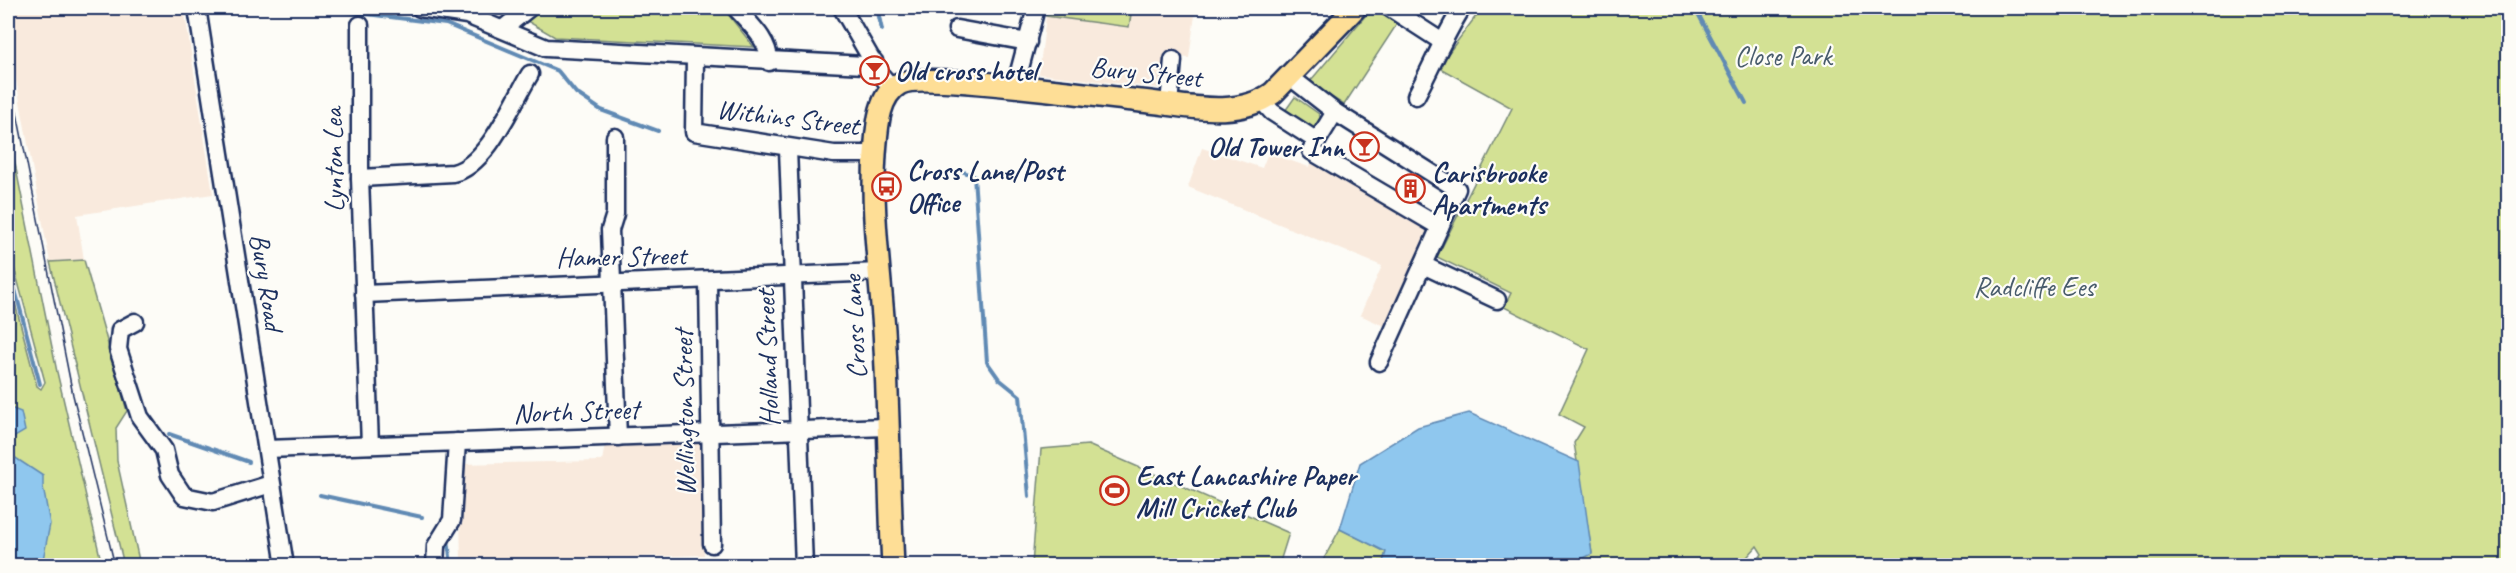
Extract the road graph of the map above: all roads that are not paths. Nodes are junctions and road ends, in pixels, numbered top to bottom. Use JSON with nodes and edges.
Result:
{"nodes":[{"id":1,"x":197,"y":8,"type":"edge"},
{"id":2,"x":420,"y":8,"type":"edge"},
{"id":3,"x":529,"y":8,"type":"edge"},
{"id":4,"x":736,"y":8,"type":"edge"},
{"id":5,"x":842,"y":8,"type":"edge"},
{"id":6,"x":1036,"y":8,"type":"edge"},
{"id":7,"x":1355,"y":8,"type":"edge"},
{"id":8,"x":1390,"y":8,"type":"edge"},
{"id":9,"x":1462,"y":8,"type":"edge"},
{"id":10,"x":360,"y":25,"type":"dead end"},
{"id":11,"x":504,"y":28,"type":"junction"},
{"id":12,"x":957,"y":29,"type":"dead end"},
{"id":13,"x":1441,"y":41,"type":"junction"},
{"id":14,"x":1028,"y":42,"type":"junction"},
{"id":15,"x":695,"y":58,"type":"junction"},
{"id":16,"x":1173,"y":60,"type":"dead end"},
{"id":17,"x":873,"y":61,"type":"junction"},
{"id":18,"x":769,"y":62,"type":"junction"},
{"id":19,"x":530,"y":74,"type":"dead end"},
{"id":20,"x":1289,"y":76,"type":"junction"},
{"id":21,"x":1015,"y":87,"type":"junction"},
{"id":22,"x":892,"y":88,"type":"junction"},
{"id":23,"x":1416,"y":96,"type":"dead end"},
{"id":24,"x":1262,"y":101,"type":"junction"},
{"id":25,"x":1169,"y":104,"type":"junction"},
{"id":26,"x":1335,"y":112,"type":"junction"},
{"id":27,"x":615,"y":137,"type":"dead end"},
{"id":28,"x":1314,"y":146,"type":"junction"},
{"id":29,"x":788,"y":149,"type":"junction"},
{"id":30,"x":875,"y":154,"type":"junction"},
{"id":31,"x":360,"y":178,"type":"junction"},
{"id":32,"x":1440,"y":227,"type":"junction"},
{"id":33,"x":1423,"y":265,"type":"junction"},
{"id":34,"x":879,"y":272,"type":"junction"},
{"id":35,"x":791,"y":276,"type":"junction"},
{"id":36,"x":708,"y":281,"type":"junction"},
{"id":37,"x":610,"y":282,"type":"junction"},
{"id":38,"x":364,"y":294,"type":"junction"},
{"id":39,"x":1497,"y":300,"type":"dead end"},
{"id":40,"x":135,"y":322,"type":"dead end"},
{"id":41,"x":1379,"y":362,"type":"dead end"},
{"id":42,"x":886,"y":427,"type":"junction"},
{"id":43,"x":797,"y":431,"type":"junction"},
{"id":44,"x":711,"y":434,"type":"junction"},
{"id":45,"x":618,"y":437,"type":"junction"},
{"id":46,"x":457,"y":442,"type":"junction"},
{"id":47,"x":370,"y":445,"type":"junction"},
{"id":48,"x":267,"y":449,"type":"junction"},
{"id":49,"x":272,"y":484,"type":"junction"},
{"id":50,"x":712,"y":544,"type":"dead end"},
{"id":51,"x":285,"y":566,"type":"edge"},
{"id":52,"x":435,"y":566,"type":"edge"},
{"id":53,"x":804,"y":566,"type":"edge"},
{"id":54,"x":893,"y":566,"type":"edge"}],
"edges":[{"from":1,"to":48,"type":"street","name":"Bury Road"},
{"from":2,"to":11,"type":"street"},
{"from":3,"to":11,"type":"street"},
{"from":4,"to":18,"type":"street"},
{"from":5,"to":17,"type":"street"},
{"from":6,"to":14,"type":"street"},
{"from":7,"to":20,"type":"main road"},
{"from":8,"to":13,"type":"street"},
{"from":9,"to":13,"type":"street"},
{"from":10,"to":31,"type":"street","name":"Lynton Lea"},
{"from":11,"to":15,"type":"street"},
{"from":12,"to":14,"type":"street"},
{"from":13,"to":23,"type":"street"},
{"from":14,"to":21,"type":"street"},
{"from":15,"to":18,"type":"street"},
{"from":15,"to":29,"type":"street","name":"Withins Street"},
{"from":16,"to":25,"type":"street"},
{"from":17,"to":18,"type":"street"},
{"from":17,"to":22,"type":"street"},
{"from":19,"to":31,"type":"street"},
{"from":20,"to":24,"type":"main road"},
{"from":20,"to":26,"type":"street"},
{"from":21,"to":22,"type":"main road","name":"Bury Street"},
{"from":21,"to":25,"type":"main road","name":"Bury Street"},
{"from":22,"to":30,"type":"main road","name":"Cross Lane"},
{"from":24,"to":25,"type":"main road","name":"Bury Street"},
{"from":24,"to":28,"type":"street"},
{"from":26,"to":28,"type":"street"},
{"from":26,"to":32,"type":"street"},
{"from":27,"to":37,"type":"street"},
{"from":28,"to":32,"type":"street"},
{"from":29,"to":30,"type":"street","name":"Withins Street"},
{"from":29,"to":35,"type":"street","name":"Holland Street"},
{"from":30,"to":34,"type":"main road","name":"Cross Lane"},
{"from":31,"to":38,"type":"street","name":"Lynton Lea"},
{"from":32,"to":33,"type":"street"},
{"from":33,"to":39,"type":"street"},
{"from":33,"to":41,"type":"street"},
{"from":34,"to":35,"type":"street","name":"Hamer Street"},
{"from":34,"to":42,"type":"main road","name":"Cross Lane"},
{"from":35,"to":36,"type":"street","name":"Hamer Street"},
{"from":35,"to":43,"type":"street","name":"Holland Street"},
{"from":36,"to":37,"type":"street","name":"Hamer Street"},
{"from":36,"to":44,"type":"street","name":"Wellington Street"},
{"from":37,"to":38,"type":"street","name":"Hamer Street"},
{"from":37,"to":45,"type":"street"},
{"from":38,"to":47,"type":"street","name":"Lynton Lea"},
{"from":40,"to":49,"type":"street"},
{"from":42,"to":43,"type":"street","name":"North Street"},
{"from":42,"to":54,"type":"main road","name":"Cross Lane"},
{"from":43,"to":44,"type":"street","name":"North Street"},
{"from":43,"to":53,"type":"street","name":"Holland Street"},
{"from":44,"to":45,"type":"street","name":"North Street"},
{"from":44,"to":50,"type":"street","name":"Wellington Street"},
{"from":45,"to":46,"type":"street","name":"North Street"},
{"from":46,"to":47,"type":"street","name":"North Street"},
{"from":46,"to":52,"type":"street"},
{"from":47,"to":48,"type":"street","name":"North Street"},
{"from":48,"to":49,"type":"street","name":"Bury Road"},
{"from":49,"to":51,"type":"street","name":"Bury Road"}]}
